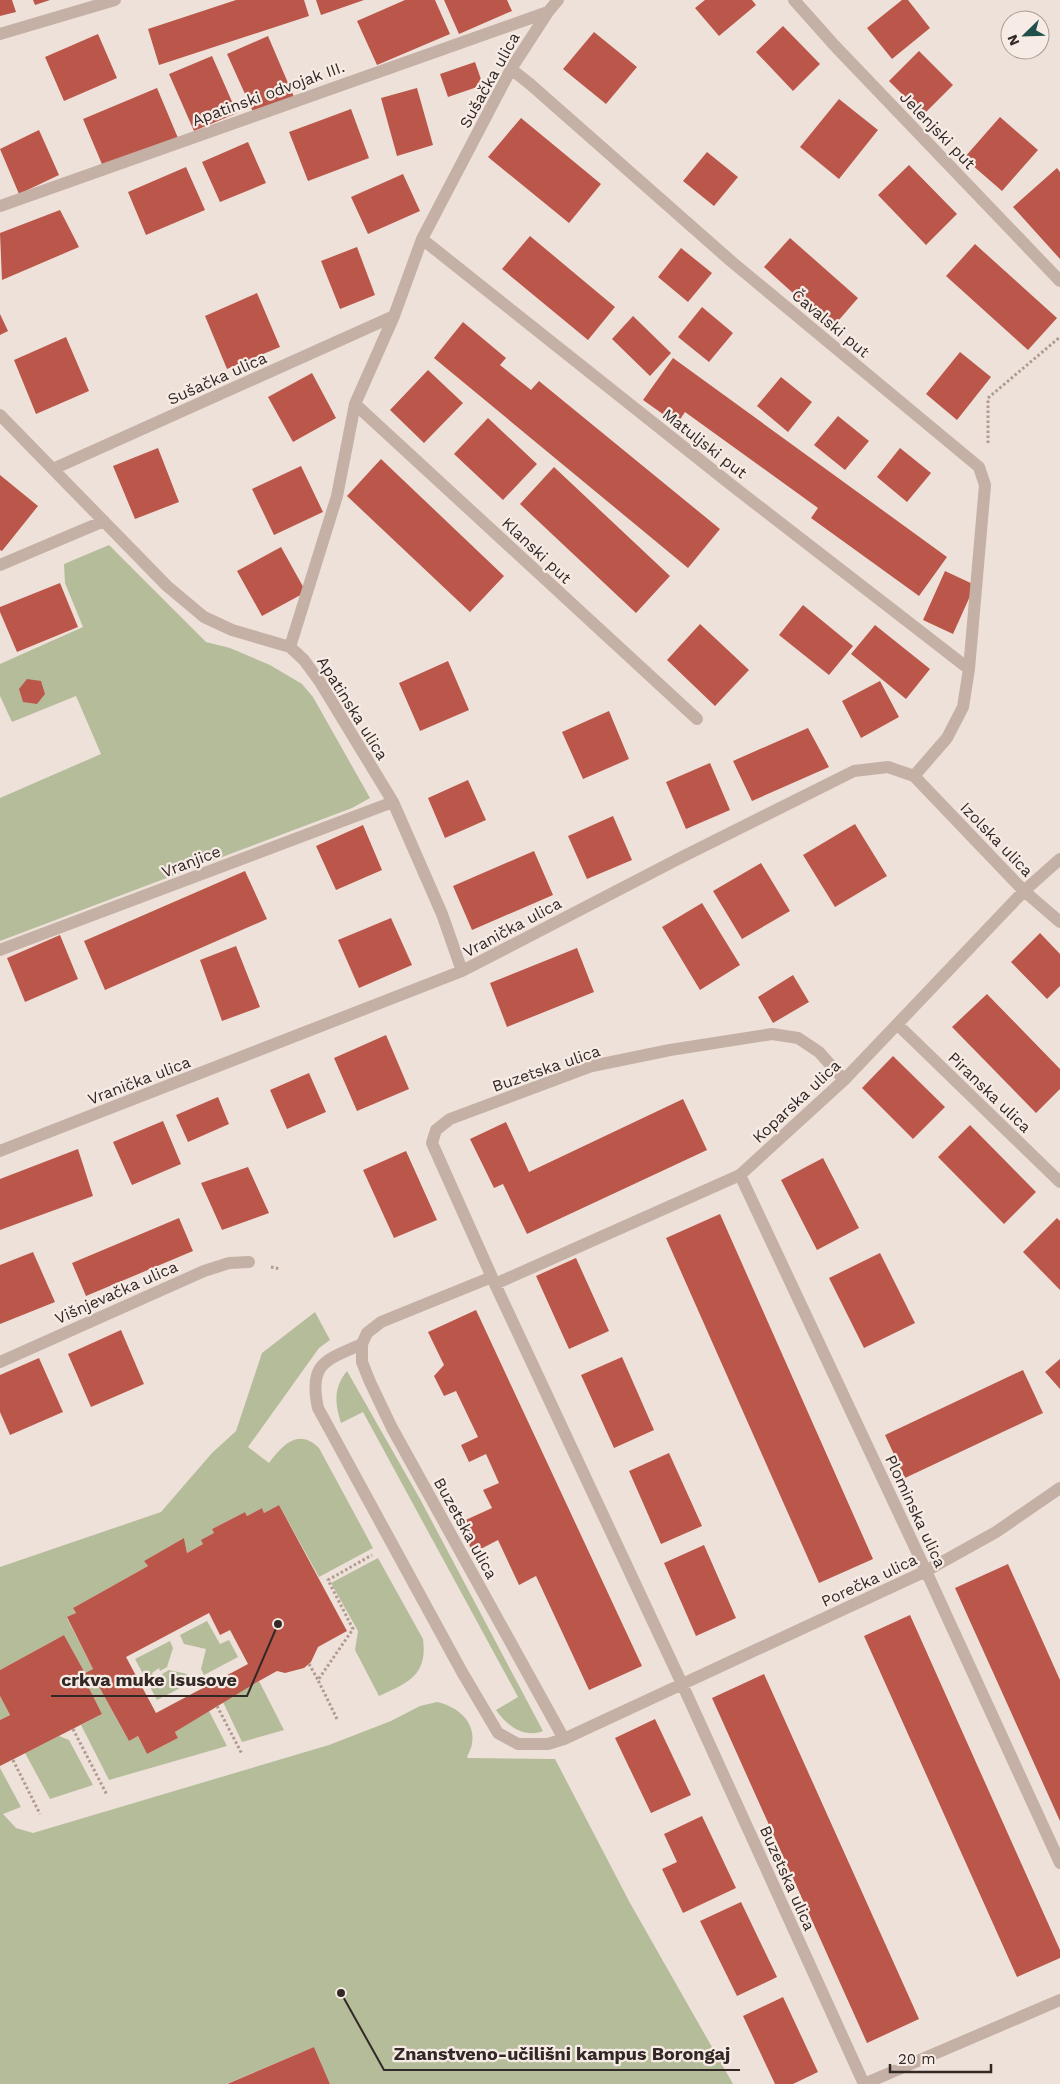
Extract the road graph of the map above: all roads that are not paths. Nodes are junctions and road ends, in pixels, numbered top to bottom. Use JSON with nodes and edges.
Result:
{"nodes":[{"id":1,"x":115,"y":0,"type":"edge"},
{"id":2,"x":558,"y":0,"type":"edge"},
{"id":3,"x":794,"y":0,"type":"edge"},
{"id":4,"x":548,"y":12,"type":"junction"},
{"id":5,"x":0,"y":34,"type":"edge"},
{"id":6,"x":511,"y":69,"type":"junction"},
{"id":7,"x":0,"y":206,"type":"edge"},
{"id":8,"x":422,"y":239,"type":"junction"},
{"id":9,"x":1060,"y":281,"type":"edge"},
{"id":10,"x":394,"y":316,"type":"junction"},
{"id":11,"x":356,"y":404,"type":"junction"},
{"id":12,"x":0,"y":414,"type":"edge"},
{"id":13,"x":53,"y":469,"type":"junction"},
{"id":14,"x":104,"y":521,"type":"junction"},
{"id":15,"x":0,"y":565,"type":"edge"},
{"id":16,"x":290,"y":648,"type":"junction"},
{"id":17,"x":969,"y":669,"type":"junction"},
{"id":18,"x":697,"y":719,"type":"dead end"},
{"id":19,"x":914,"y":776,"type":"junction"},
{"id":20,"x":393,"y":802,"type":"junction"},
{"id":21,"x":1060,"y":859,"type":"edge"},
{"id":22,"x":1024,"y":891,"type":"junction"},
{"id":23,"x":1060,"y":922,"type":"edge"},
{"id":24,"x":0,"y":950,"type":"edge"},
{"id":25,"x":462,"y":972,"type":"junction"},
{"id":26,"x":898,"y":1025,"type":"junction"},
{"id":27,"x":844,"y":1080,"type":"junction"},
{"id":28,"x":0,"y":1151,"type":"edge"},
{"id":29,"x":740,"y":1175,"type":"junction"},
{"id":30,"x":1060,"y":1182,"type":"edge"},
{"id":31,"x":249,"y":1262,"type":"dead end"},
{"id":32,"x":494,"y":1281,"type":"junction"},
{"id":33,"x":362,"y":1344,"type":"junction"},
{"id":34,"x":0,"y":1362,"type":"edge"},
{"id":35,"x":1060,"y":1488,"type":"edge"},
{"id":36,"x":926,"y":1571,"type":"junction"},
{"id":37,"x":683,"y":1686,"type":"junction"},
{"id":38,"x":564,"y":1739,"type":"junction"},
{"id":39,"x":1060,"y":1863,"type":"edge"},
{"id":40,"x":1060,"y":2000,"type":"edge"},
{"id":41,"x":864,"y":2084,"type":"edge"}],
"edges":[{"from":1,"to":5,"type":"street"},
{"from":2,"to":4,"type":"street","name":"Sušačka ulica"},
{"from":3,"to":9,"type":"street","name":"Jelenjski put"},
{"from":4,"to":6,"type":"street","name":"Sušačka ulica"},
{"from":4,"to":7,"type":"street","name":"Apatinski odvojak III."},
{"from":6,"to":8,"type":"street","name":"Sušačka ulica"},
{"from":6,"to":17,"type":"street","name":"Čavalski put"},
{"from":8,"to":10,"type":"street","name":"Sušačka ulica"},
{"from":8,"to":17,"type":"street","name":"Matuljski put"},
{"from":10,"to":11,"type":"street","name":"Sušačka ulica"},
{"from":10,"to":13,"type":"street","name":"Sušačka ulica"},
{"from":11,"to":16,"type":"street","name":"Sušačka ulica"},
{"from":11,"to":18,"type":"street","name":"Klanski put"},
{"from":12,"to":13,"type":"street","name":"Apatinska ulica"},
{"from":13,"to":14,"type":"street","name":"Apatinska ulica"},
{"from":14,"to":15,"type":"street"},
{"from":14,"to":16,"type":"street","name":"Apatinska ulica"},
{"from":16,"to":20,"type":"street","name":"Apatinska ulica"},
{"from":17,"to":19,"type":"street"},
{"from":19,"to":22,"type":"street","name":"Izolska ulica"},
{"from":19,"to":25,"type":"street","name":"Vranička ulica"},
{"from":20,"to":24,"type":"street","name":"Vranjice"},
{"from":20,"to":25,"type":"street","name":"Apatinska ulica"},
{"from":21,"to":22,"type":"street","name":"Koparska ulica"},
{"from":22,"to":23,"type":"street","name":"Izolska ulica"},
{"from":22,"to":26,"type":"street","name":"Koparska ulica"},
{"from":25,"to":28,"type":"street","name":"Vranička ulica"},
{"from":26,"to":27,"type":"street","name":"Koparska ulica"},
{"from":26,"to":30,"type":"street","name":"Piranska ulica"},
{"from":27,"to":29,"type":"street","name":"Koparska ulica"},
{"from":27,"to":32,"type":"street","name":"Buzetska ulica"},
{"from":29,"to":32,"type":"street","name":"Koparska ulica"},
{"from":29,"to":36,"type":"street","name":"Plominska ulica"},
{"from":31,"to":34,"type":"street","name":"Višnjevačka ulica"},
{"from":32,"to":33,"type":"street"},
{"from":32,"to":37,"type":"street","name":"Buzetska ulica"},
{"from":33,"to":38,"type":"street","name":"Buzetska ulica"},
{"from":33,"to":38,"type":"street"},
{"from":35,"to":36,"type":"street","name":"Porečka ulica"},
{"from":36,"to":37,"type":"street","name":"Porečka ulica"},
{"from":36,"to":39,"type":"street","name":"Plominska ulica"},
{"from":37,"to":38,"type":"street"},
{"from":37,"to":41,"type":"street","name":"Buzetska ulica"},
{"from":40,"to":41,"type":"street","name":"Buzetska ulica"}]}
